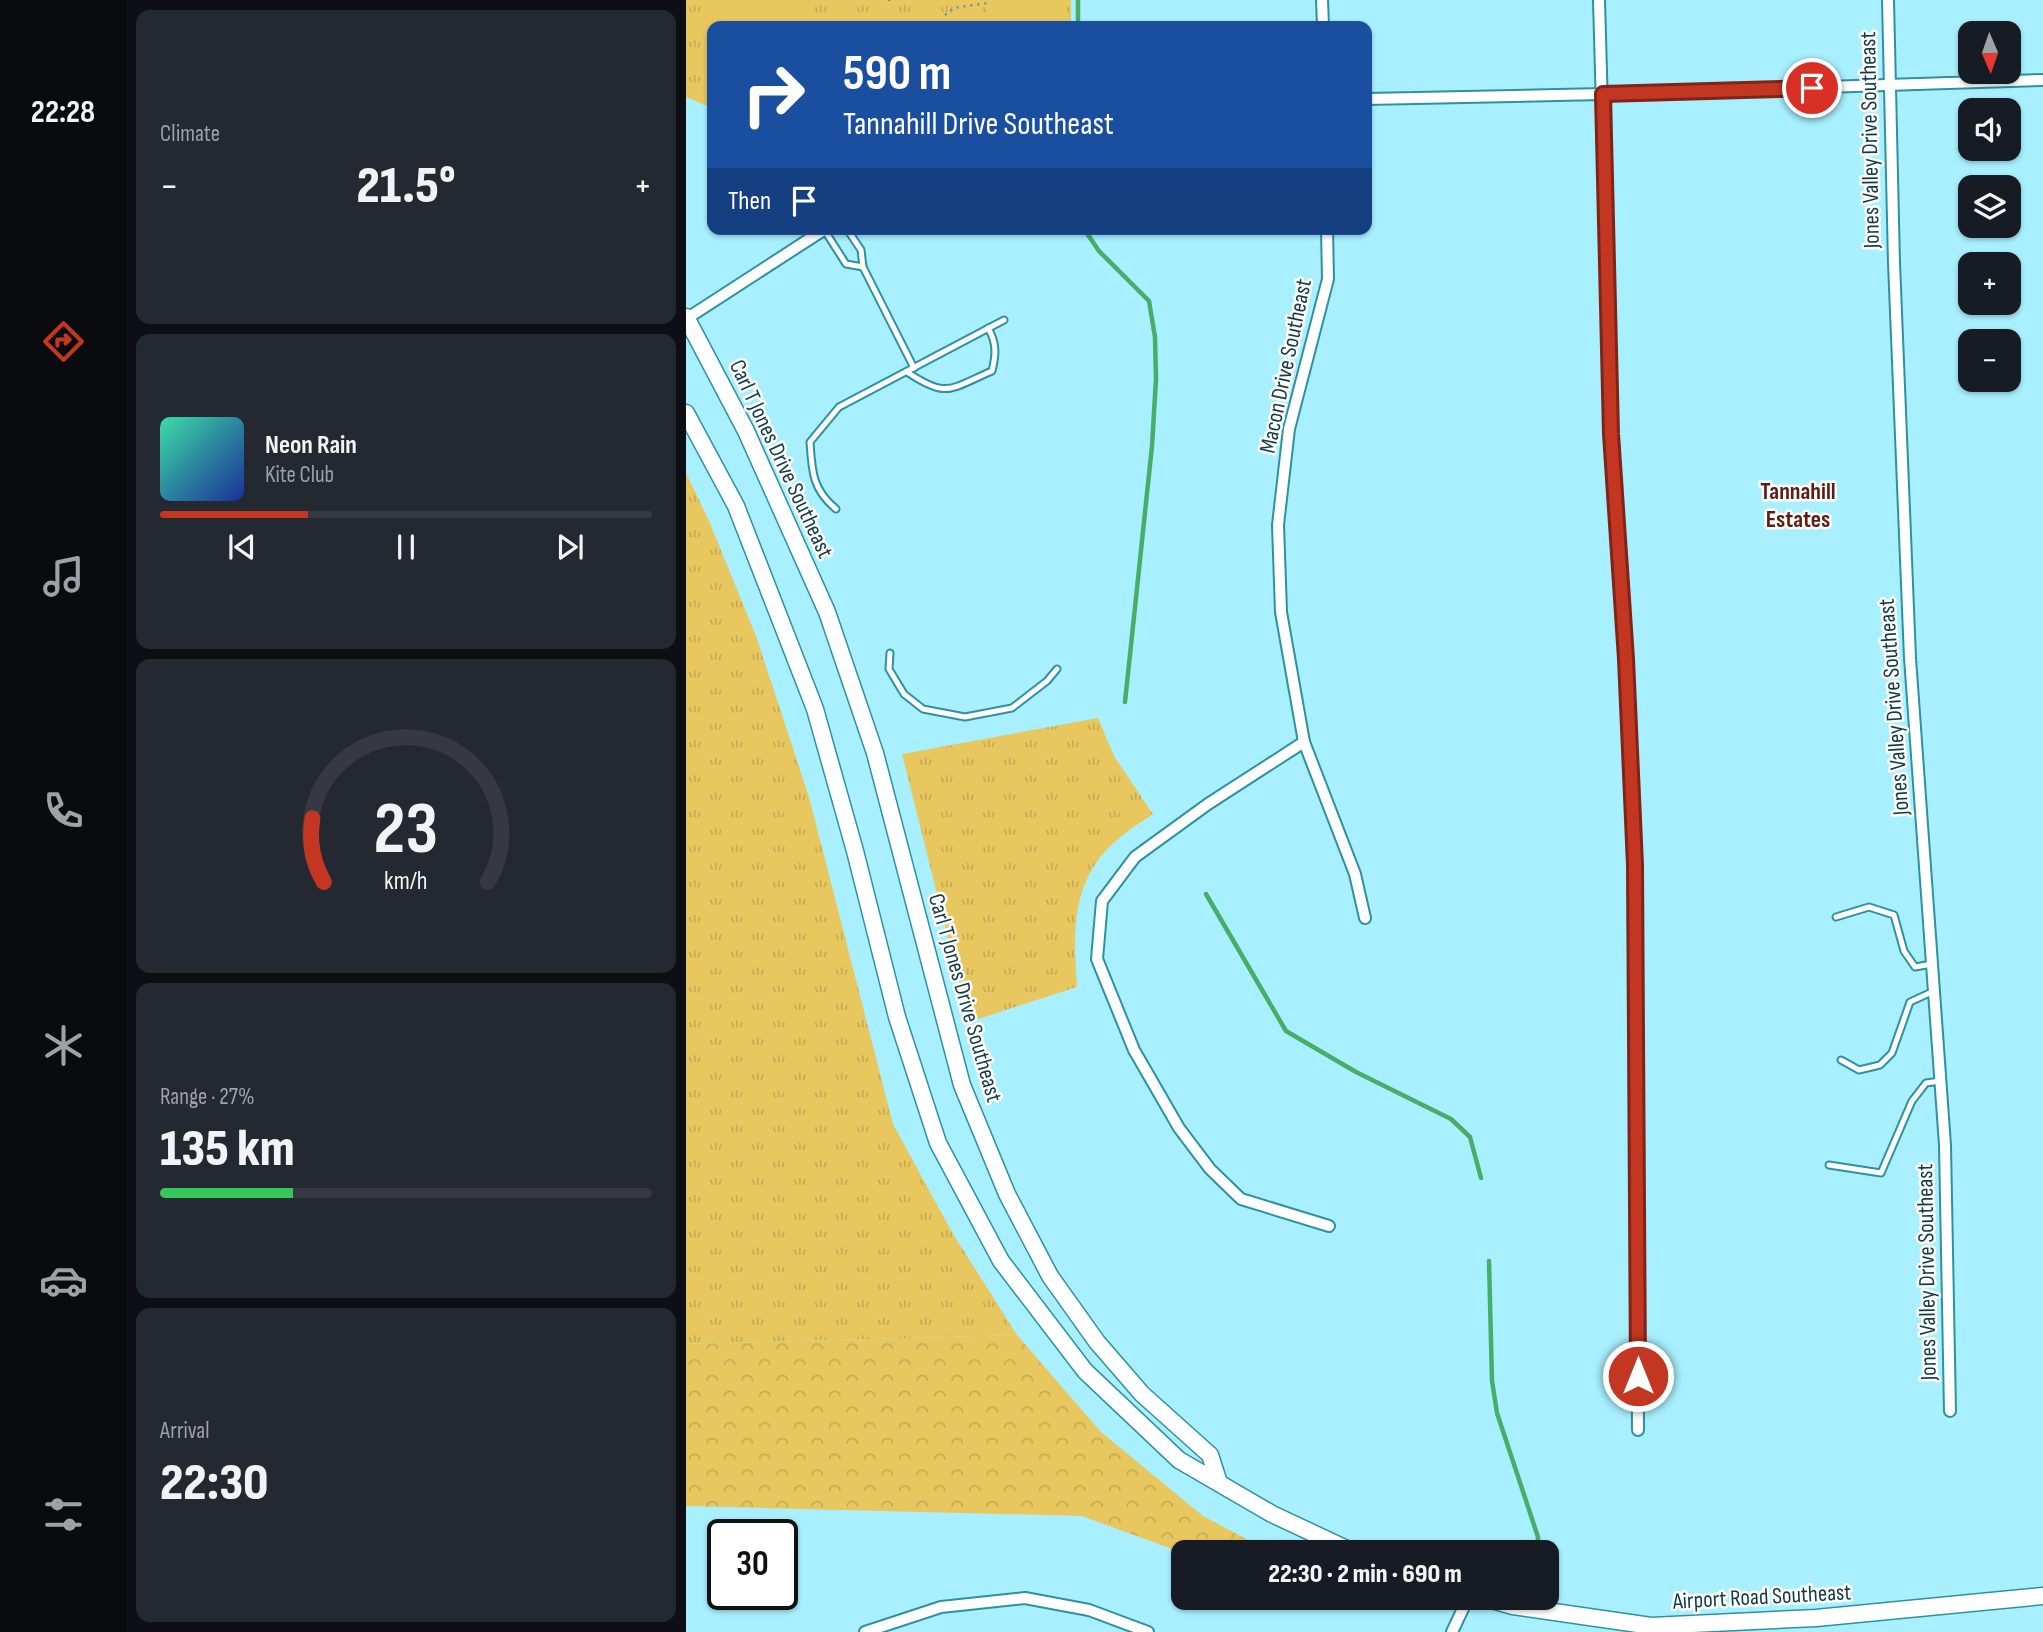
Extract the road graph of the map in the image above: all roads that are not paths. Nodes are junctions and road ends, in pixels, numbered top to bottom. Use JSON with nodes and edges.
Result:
{"nodes":[{"id":1,"x":1322,"y":0,"type":"edge"},
{"id":2,"x":1599,"y":0,"type":"edge"},
{"id":3,"x":1888,"y":0,"type":"edge"},
{"id":4,"x":1323,"y":21,"type":"edge"},
{"id":5,"x":2043,"y":80,"type":"edge"},
{"id":6,"x":1890,"y":86,"type":"junction"},
{"id":7,"x":1603,"y":94,"type":"junction"},
{"id":8,"x":1372,"y":99,"type":"edge"},
{"id":9,"x":817,"y":235,"type":"edge"},
{"id":10,"x":828,"y":235,"type":"edge"},
{"id":11,"x":851,"y":235,"type":"edge"},
{"id":12,"x":1327,"y":235,"type":"edge"},
{"id":13,"x":863,"y":267,"type":"junction"},
{"id":14,"x":686,"y":319,"type":"edge"},
{"id":15,"x":1003,"y":320,"type":"dead end"},
{"id":16,"x":988,"y":328,"type":"junction"},
{"id":17,"x":914,"y":368,"type":"junction"},
{"id":18,"x":907,"y":372,"type":"junction"},
{"id":19,"x":686,"y":413,"type":"edge"},
{"id":20,"x":836,"y":509,"type":"dead end"},
{"id":21,"x":890,"y":653,"type":"dead end"},
{"id":22,"x":1057,"y":669,"type":"dead end"},
{"id":23,"x":1304,"y":742,"type":"junction"},
{"id":24,"x":1836,"y":917,"type":"dead end"},
{"id":25,"x":1365,"y":918,"type":"dead end"},
{"id":26,"x":1932,"y":964,"type":"junction"},
{"id":27,"x":1934,"y":990,"type":"junction"},
{"id":28,"x":1841,"y":1060,"type":"dead end"},
{"id":29,"x":1940,"y":1082,"type":"junction"},
{"id":30,"x":1829,"y":1165,"type":"dead end"},
{"id":31,"x":1329,"y":1226,"type":"dead end"},
{"id":32,"x":1950,"y":1411,"type":"dead end"},
{"id":33,"x":1638,"y":1430,"type":"dead end"},
{"id":34,"x":1219,"y":1483,"type":"junction"},
{"id":35,"x":1327,"y":1540,"type":"edge"},
{"id":36,"x":2043,"y":1596,"type":"edge"},
{"id":37,"x":1462,"y":1610,"type":"edge"},
{"id":38,"x":1541,"y":1610,"type":"edge"},
{"id":39,"x":865,"y":1632,"type":"edge"},
{"id":40,"x":1148,"y":1632,"type":"edge"},
{"id":41,"x":1452,"y":1632,"type":"edge"}],
"edges":[{"from":1,"to":4,"type":"street"},
{"from":2,"to":7,"type":"street"},
{"from":3,"to":6,"type":"street","name":"Jones Valley Drive Southeast"},
{"from":5,"to":6,"type":"street"},
{"from":6,"to":7,"type":"street"},
{"from":6,"to":26,"type":"street","name":"Jones Valley Drive Southeast"},
{"from":7,"to":8,"type":"street"},
{"from":7,"to":33,"type":"street"},
{"from":9,"to":14,"type":"street"},
{"from":10,"to":13,"type":"lane"},
{"from":11,"to":13,"type":"lane"},
{"from":12,"to":23,"type":"street","name":"Macon Drive Southeast"},
{"from":13,"to":17,"type":"lane"},
{"from":14,"to":34,"type":"main road","name":"Carl T Jones Drive Southeast"},
{"from":15,"to":16,"type":"lane"},
{"from":16,"to":17,"type":"lane"},
{"from":16,"to":18,"type":"lane"},
{"from":17,"to":18,"type":"lane"},
{"from":18,"to":20,"type":"lane"},
{"from":19,"to":34,"type":"main road"},
{"from":21,"to":22,"type":"lane"},
{"from":23,"to":25,"type":"street","name":"Macon Drive Southeast"},
{"from":23,"to":31,"type":"street"},
{"from":24,"to":26,"type":"lane"},
{"from":26,"to":27,"type":"street","name":"Jones Valley Drive Southeast"},
{"from":27,"to":28,"type":"lane"},
{"from":27,"to":29,"type":"street","name":"Jones Valley Drive Southeast"},
{"from":29,"to":30,"type":"lane"},
{"from":29,"to":32,"type":"street","name":"Jones Valley Drive Southeast"},
{"from":34,"to":35,"type":"main road"},
{"from":36,"to":38,"type":"main road","name":"Airport Road Southeast"},
{"from":37,"to":41,"type":"street"},
{"from":39,"to":40,"type":"street"}]}
